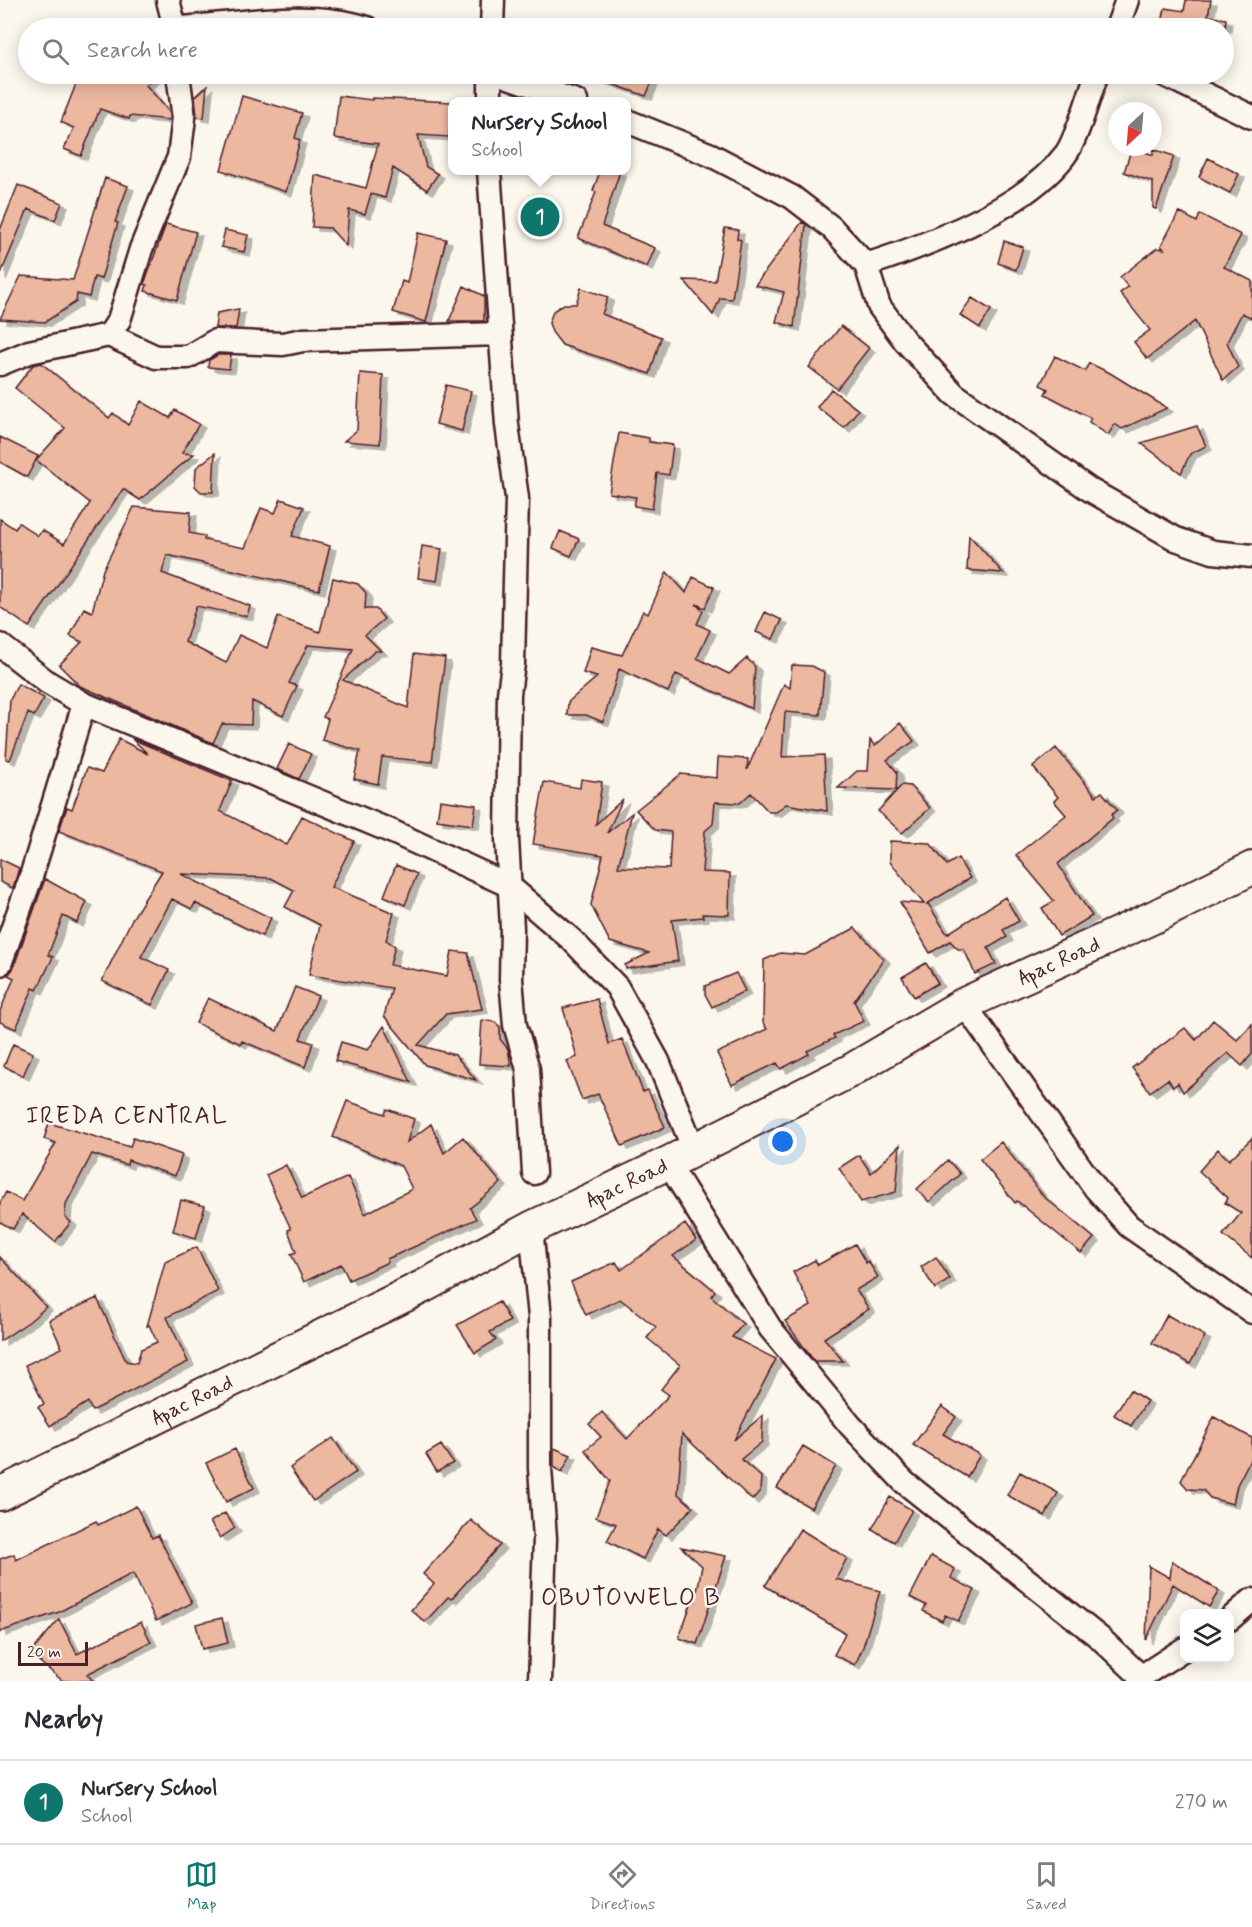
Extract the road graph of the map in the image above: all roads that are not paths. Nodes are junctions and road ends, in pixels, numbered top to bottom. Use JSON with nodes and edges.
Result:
{"nodes":[{"id":1,"x":168,"y":0,"type":"edge"},
{"id":2,"x":493,"y":0,"type":"edge"},
{"id":3,"x":1127,"y":0,"type":"edge"},
{"id":4,"x":172,"y":18,"type":"edge"},
{"id":5,"x":492,"y":18,"type":"edge"},
{"id":6,"x":1121,"y":18,"type":"edge"},
{"id":7,"x":179,"y":84,"type":"edge"},
{"id":8,"x":527,"y":84,"type":"edge"},
{"id":9,"x":1093,"y":84,"type":"edge"},
{"id":10,"x":1184,"y":84,"type":"edge"},
{"id":11,"x":562,"y":97,"type":"edge"},
{"id":12,"x":1252,"y":117,"type":"edge"},
{"id":13,"x":631,"y":123,"type":"edge"},
{"id":14,"x":489,"y":175,"type":"edge"},
{"id":15,"x":866,"y":265,"type":"junction"},
{"id":16,"x":500,"y":334,"type":"junction"},
{"id":17,"x":109,"y":335,"type":"junction"},
{"id":18,"x":0,"y":364,"type":"edge"},
{"id":19,"x":1252,"y":556,"type":"edge"},
{"id":20,"x":0,"y":645,"type":"edge"},
{"id":21,"x":84,"y":704,"type":"junction"},
{"id":22,"x":1252,"y":868,"type":"edge"},
{"id":23,"x":508,"y":885,"type":"junction"},
{"id":24,"x":0,"y":964,"type":"edge"},
{"id":25,"x":964,"y":1005,"type":"junction"},
{"id":26,"x":681,"y":1157,"type":"junction"},
{"id":27,"x":534,"y":1173,"type":"dead end"},
{"id":28,"x":531,"y":1228,"type":"junction"},
{"id":29,"x":1252,"y":1312,"type":"edge"},
{"id":30,"x":0,"y":1494,"type":"edge"},
{"id":31,"x":1252,"y":1600,"type":"edge"},
{"id":32,"x":1234,"y":1616,"type":"edge"},
{"id":33,"x":1180,"y":1652,"type":"edge"},
{"id":34,"x":1140,"y":1679,"type":"edge"},
{"id":35,"x":540,"y":1681,"type":"edge"}],
"edges":[{"from":1,"to":4,"type":"street"},
{"from":2,"to":5,"type":"street"},
{"from":3,"to":6,"type":"street"},
{"from":7,"to":17,"type":"street"},
{"from":8,"to":11,"type":"street"},
{"from":9,"to":15,"type":"street"},
{"from":10,"to":12,"type":"street"},
{"from":13,"to":15,"type":"street"},
{"from":14,"to":16,"type":"street"},
{"from":15,"to":19,"type":"street"},
{"from":16,"to":17,"type":"street"},
{"from":16,"to":23,"type":"street"},
{"from":17,"to":18,"type":"street"},
{"from":20,"to":21,"type":"street"},
{"from":21,"to":23,"type":"street"},
{"from":21,"to":24,"type":"street"},
{"from":22,"to":25,"type":"main road","name":"Apac Road"},
{"from":23,"to":26,"type":"street"},
{"from":23,"to":27,"type":"street"},
{"from":25,"to":26,"type":"main road","name":"Apac Road"},
{"from":25,"to":29,"type":"street"},
{"from":26,"to":28,"type":"main road","name":"Apac Road"},
{"from":26,"to":34,"type":"street"},
{"from":28,"to":30,"type":"main road","name":"Apac Road"},
{"from":28,"to":35,"type":"street"},
{"from":31,"to":32,"type":"street"},
{"from":33,"to":34,"type":"street"}]}
